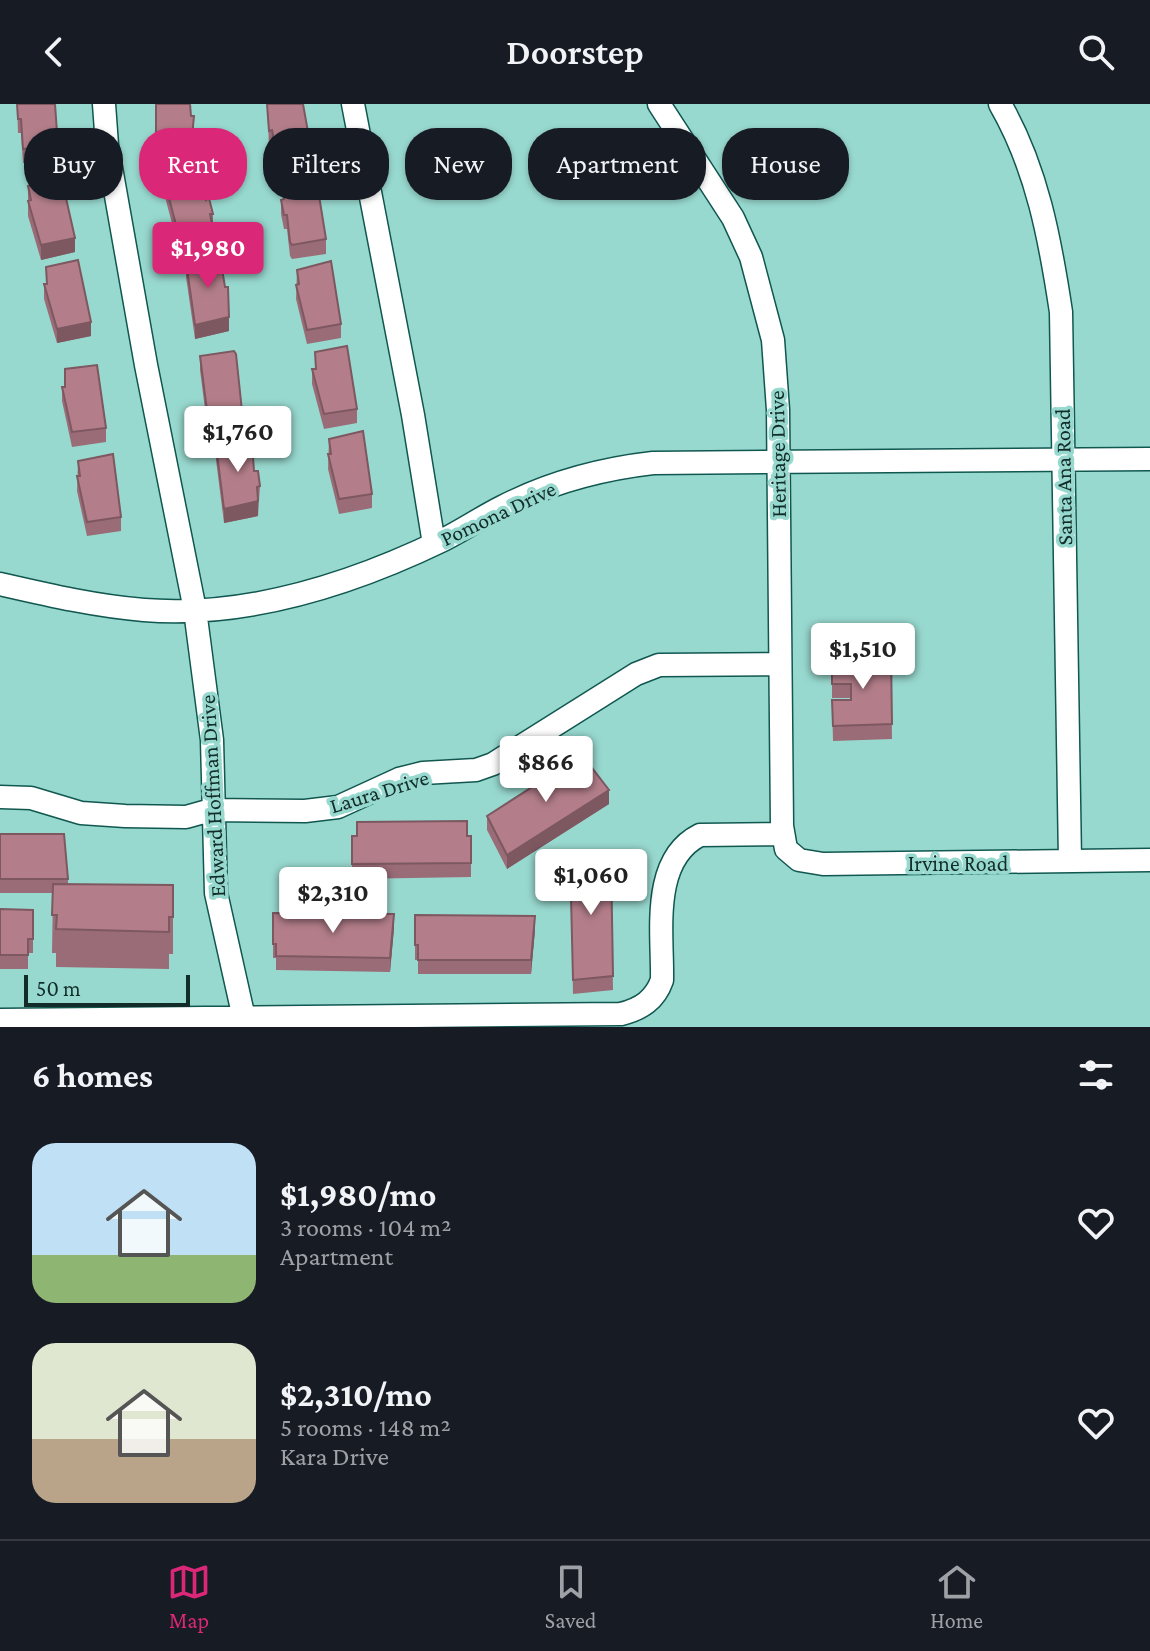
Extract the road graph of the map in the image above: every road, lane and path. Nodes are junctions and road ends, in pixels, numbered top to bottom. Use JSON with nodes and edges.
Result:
{"nodes":[{"id":1,"x":104,"y":104,"type":"edge"},
{"id":2,"x":353,"y":104,"type":"edge"},
{"id":3,"x":659,"y":104,"type":"edge"},
{"id":4,"x":1000,"y":104,"type":"edge"},
{"id":5,"x":1150,"y":459,"type":"edge"},
{"id":6,"x":778,"y":461,"type":"junction"},
{"id":7,"x":1062,"y":461,"type":"junction"},
{"id":8,"x":434,"y":544,"type":"junction"},
{"id":9,"x":0,"y":584,"type":"edge"},
{"id":10,"x":195,"y":610,"type":"junction"},
{"id":11,"x":780,"y":664,"type":"junction"},
{"id":12,"x":0,"y":797,"type":"edge"},
{"id":13,"x":211,"y":810,"type":"junction"},
{"id":14,"x":783,"y":834,"type":"junction"},
{"id":15,"x":1150,"y":860,"type":"edge"},
{"id":16,"x":1070,"y":861,"type":"junction"},
{"id":17,"x":0,"y":1020,"type":"edge"},
{"id":18,"x":245,"y":1022,"type":"edge"}],
"edges":[{"from":1,"to":10,"type":"street","name":"Edward Hoffman Drive"},
{"from":2,"to":8,"type":"street"},
{"from":3,"to":6,"type":"street","name":"Heritage Drive"},
{"from":4,"to":7,"type":"street","name":"Santa Ana Road"},
{"from":5,"to":7,"type":"street","name":"Pomona Drive"},
{"from":6,"to":7,"type":"street","name":"Pomona Drive"},
{"from":6,"to":8,"type":"street","name":"Pomona Drive"},
{"from":6,"to":11,"type":"street","name":"Heritage Drive"},
{"from":7,"to":16,"type":"street","name":"Santa Ana Road"},
{"from":8,"to":10,"type":"street","name":"Pomona Drive"},
{"from":9,"to":10,"type":"street","name":"Pomona Drive"},
{"from":10,"to":13,"type":"street","name":"Edward Hoffman Drive"},
{"from":11,"to":13,"type":"street","name":"Laura Drive"},
{"from":11,"to":14,"type":"street","name":"Heritage Drive"},
{"from":12,"to":13,"type":"street","name":"Laura Drive"},
{"from":13,"to":18,"type":"street","name":"Edward Hoffman Drive"},
{"from":14,"to":16,"type":"street","name":"Irvine Road"},
{"from":14,"to":18,"type":"street"},
{"from":15,"to":16,"type":"street","name":"Irvine Road"},
{"from":17,"to":18,"type":"street"}]}
